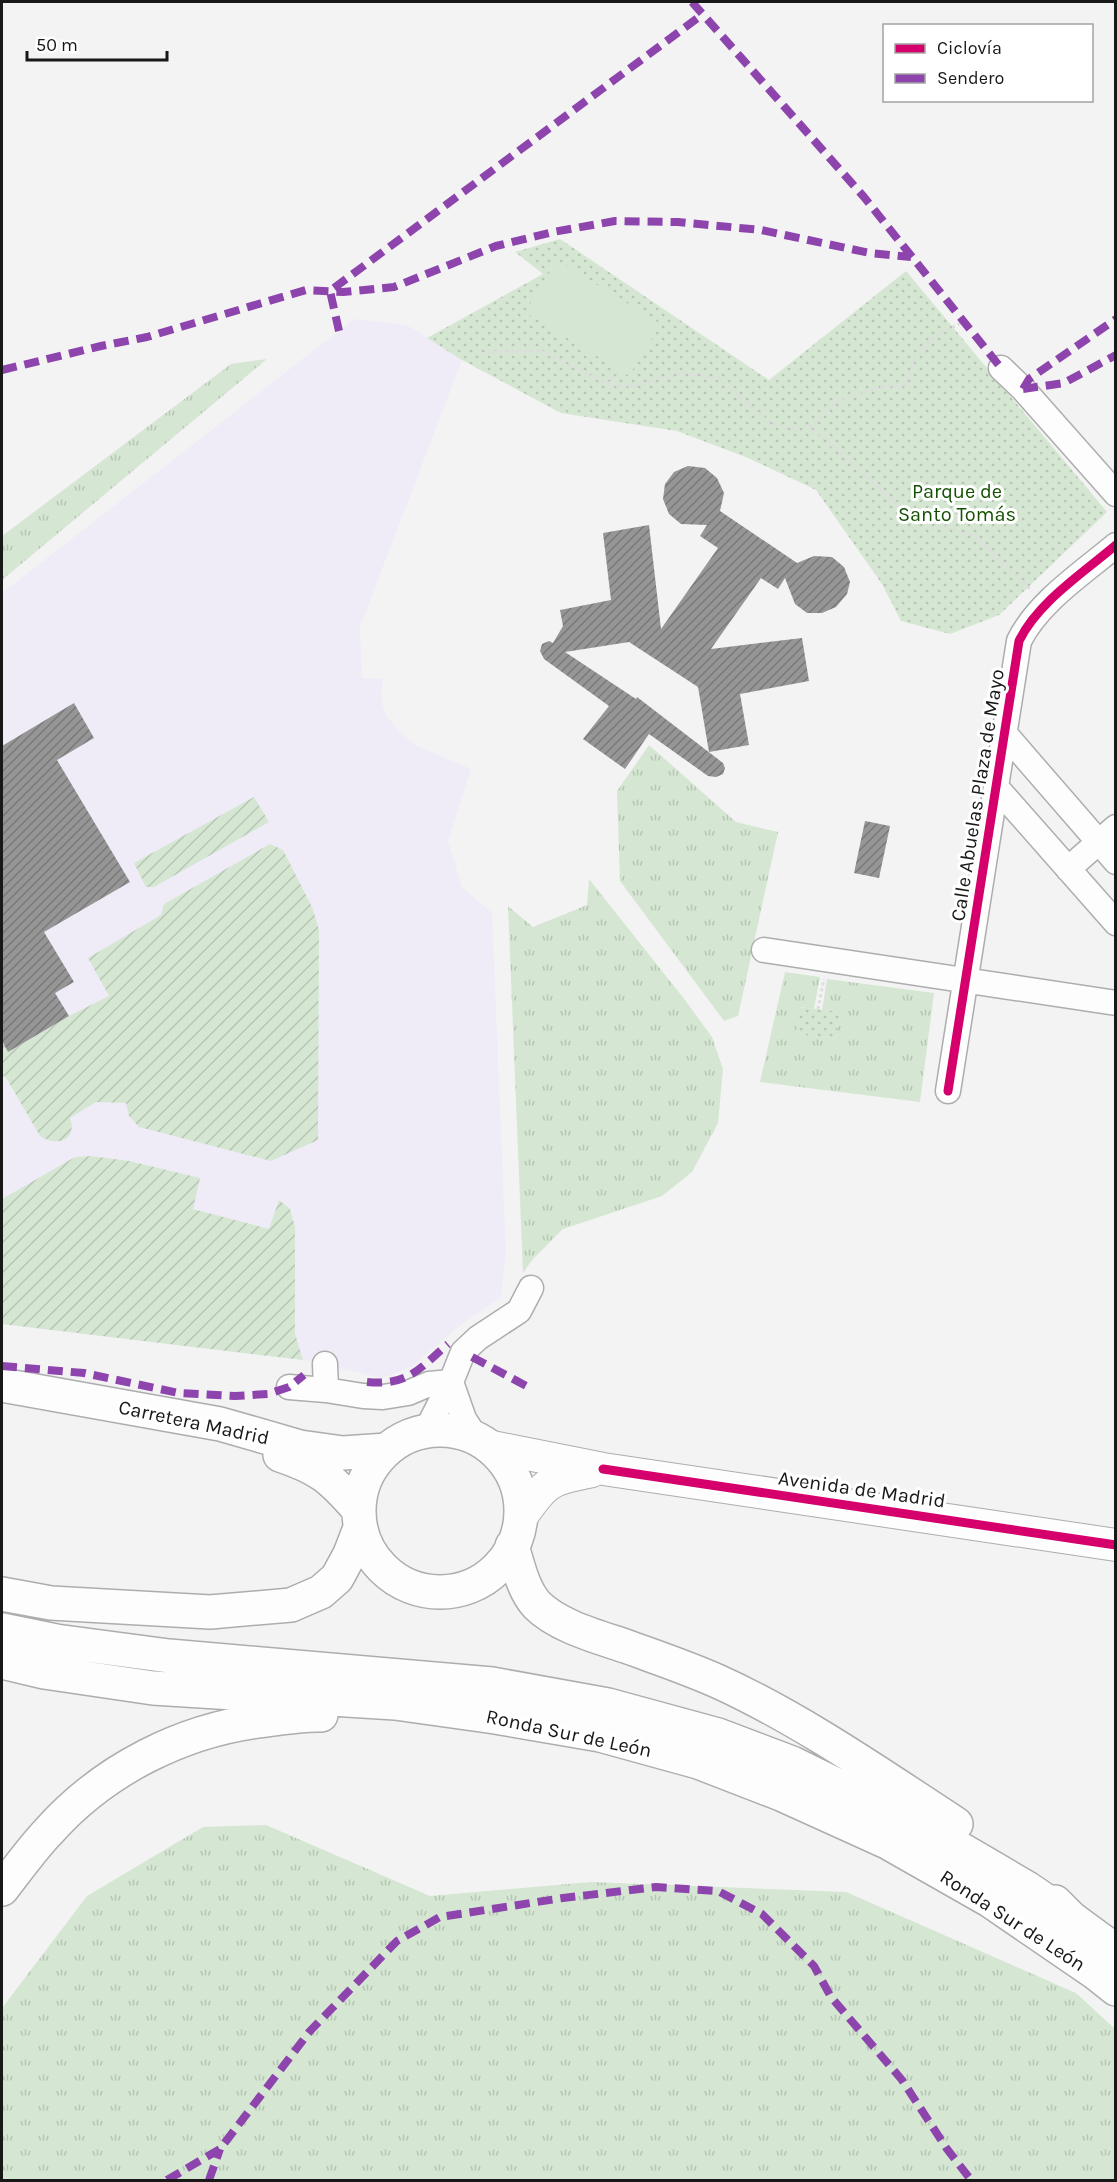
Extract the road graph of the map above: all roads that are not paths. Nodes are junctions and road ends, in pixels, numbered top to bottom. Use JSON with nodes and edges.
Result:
{"nodes":[{"id":1,"x":1000,"y":368,"type":"dead end"},
{"id":2,"x":1116,"y":494,"type":"edge"},
{"id":3,"x":1116,"y":545,"type":"edge"},
{"id":4,"x":1005,"y":734,"type":"junction"},
{"id":5,"x":996,"y":787,"type":"junction"},
{"id":6,"x":1107,"y":835,"type":"edge"},
{"id":7,"x":1116,"y":862,"type":"edge"},
{"id":8,"x":1068,"y":869,"type":"junction"},
{"id":9,"x":1116,"y":923,"type":"edge"},
{"id":10,"x":764,"y":950,"type":"dead end"},
{"id":11,"x":966,"y":981,"type":"junction"},
{"id":12,"x":1116,"y":1003,"type":"edge"},
{"id":13,"x":948,"y":1091,"type":"dead end"},
{"id":14,"x":531,"y":1288,"type":"dead end"},
{"id":15,"x":325,"y":1364,"type":"dead end"},
{"id":16,"x":451,"y":1382,"type":"junction"},
{"id":17,"x":2,"y":1385,"type":"edge"},
{"id":18,"x":289,"y":1387,"type":"dead end"},
{"id":19,"x":326,"y":1390,"type":"junction"},
{"id":20,"x":2,"y":1403,"type":"edge"},
{"id":21,"x":426,"y":1431,"type":"junction"},
{"id":22,"x":484,"y":1442,"type":"junction"},
{"id":23,"x":387,"y":1450,"type":"junction"},
{"id":24,"x":603,"y":1469,"type":"junction"},
{"id":25,"x":358,"y":1518,"type":"junction"},
{"id":26,"x":517,"y":1531,"type":"junction"},
{"id":27,"x":1116,"y":1545,"type":"edge"},
{"id":28,"x":2,"y":1594,"type":"edge"},
{"id":29,"x":2,"y":1630,"type":"edge"},
{"id":30,"x":2,"y":1662,"type":"edge"},
{"id":31,"x":495,"y":1717,"type":"junction"},
{"id":32,"x":2,"y":1889,"type":"edge"},
{"id":33,"x":1071,"y":1918,"type":"junction"},
{"id":34,"x":1116,"y":1951,"type":"edge"},
{"id":35,"x":1116,"y":1989,"type":"edge"}],
"edges":[{"from":1,"to":2,"type":"street"},
{"from":3,"to":4,"type":"street","name":"Calle Abuelas Plaza de Mayo"},
{"from":4,"to":5,"type":"street","name":"Calle Abuelas Plaza de Mayo"},
{"from":4,"to":6,"type":"street"},
{"from":5,"to":8,"type":"street"},
{"from":5,"to":11,"type":"street","name":"Calle Abuelas Plaza de Mayo"},
{"from":6,"to":7,"type":"street"},
{"from":6,"to":8,"type":"street"},
{"from":8,"to":9,"type":"street"},
{"from":10,"to":11,"type":"street"},
{"from":11,"to":12,"type":"street"},
{"from":11,"to":13,"type":"street","name":"Calle Abuelas Plaza de Mayo"},
{"from":14,"to":16,"type":"street"},
{"from":15,"to":19,"type":"street"},
{"from":16,"to":19,"type":"street"},
{"from":16,"to":21,"type":"street"},
{"from":16,"to":22,"type":"street"},
{"from":17,"to":23,"type":"highway","name":"Carretera Madrid"},
{"from":18,"to":19,"type":"street"},
{"from":20,"to":25,"type":"highway","name":"Carretera Madrid"},
{"from":21,"to":22,"type":"highway"},
{"from":21,"to":23,"type":"highway"},
{"from":22,"to":24,"type":"main road","name":"Avenida de Madrid"},
{"from":22,"to":26,"type":"highway"},
{"from":23,"to":25,"type":"highway"},
{"from":24,"to":26,"type":"main road","name":"Avenida de Madrid"},
{"from":24,"to":27,"type":"main road","name":"Avenida de Madrid"},
{"from":25,"to":26,"type":"highway"},
{"from":25,"to":28,"type":"highway"},
{"from":26,"to":33,"type":"highway"},
{"from":29,"to":33,"type":"highway","name":"Ronda Sur de León"},
{"from":30,"to":31,"type":"highway","name":"Ronda Sur de León"},
{"from":31,"to":32,"type":"highway"},
{"from":31,"to":35,"type":"highway","name":"Ronda Sur de León"},
{"from":33,"to":34,"type":"highway"}]}
